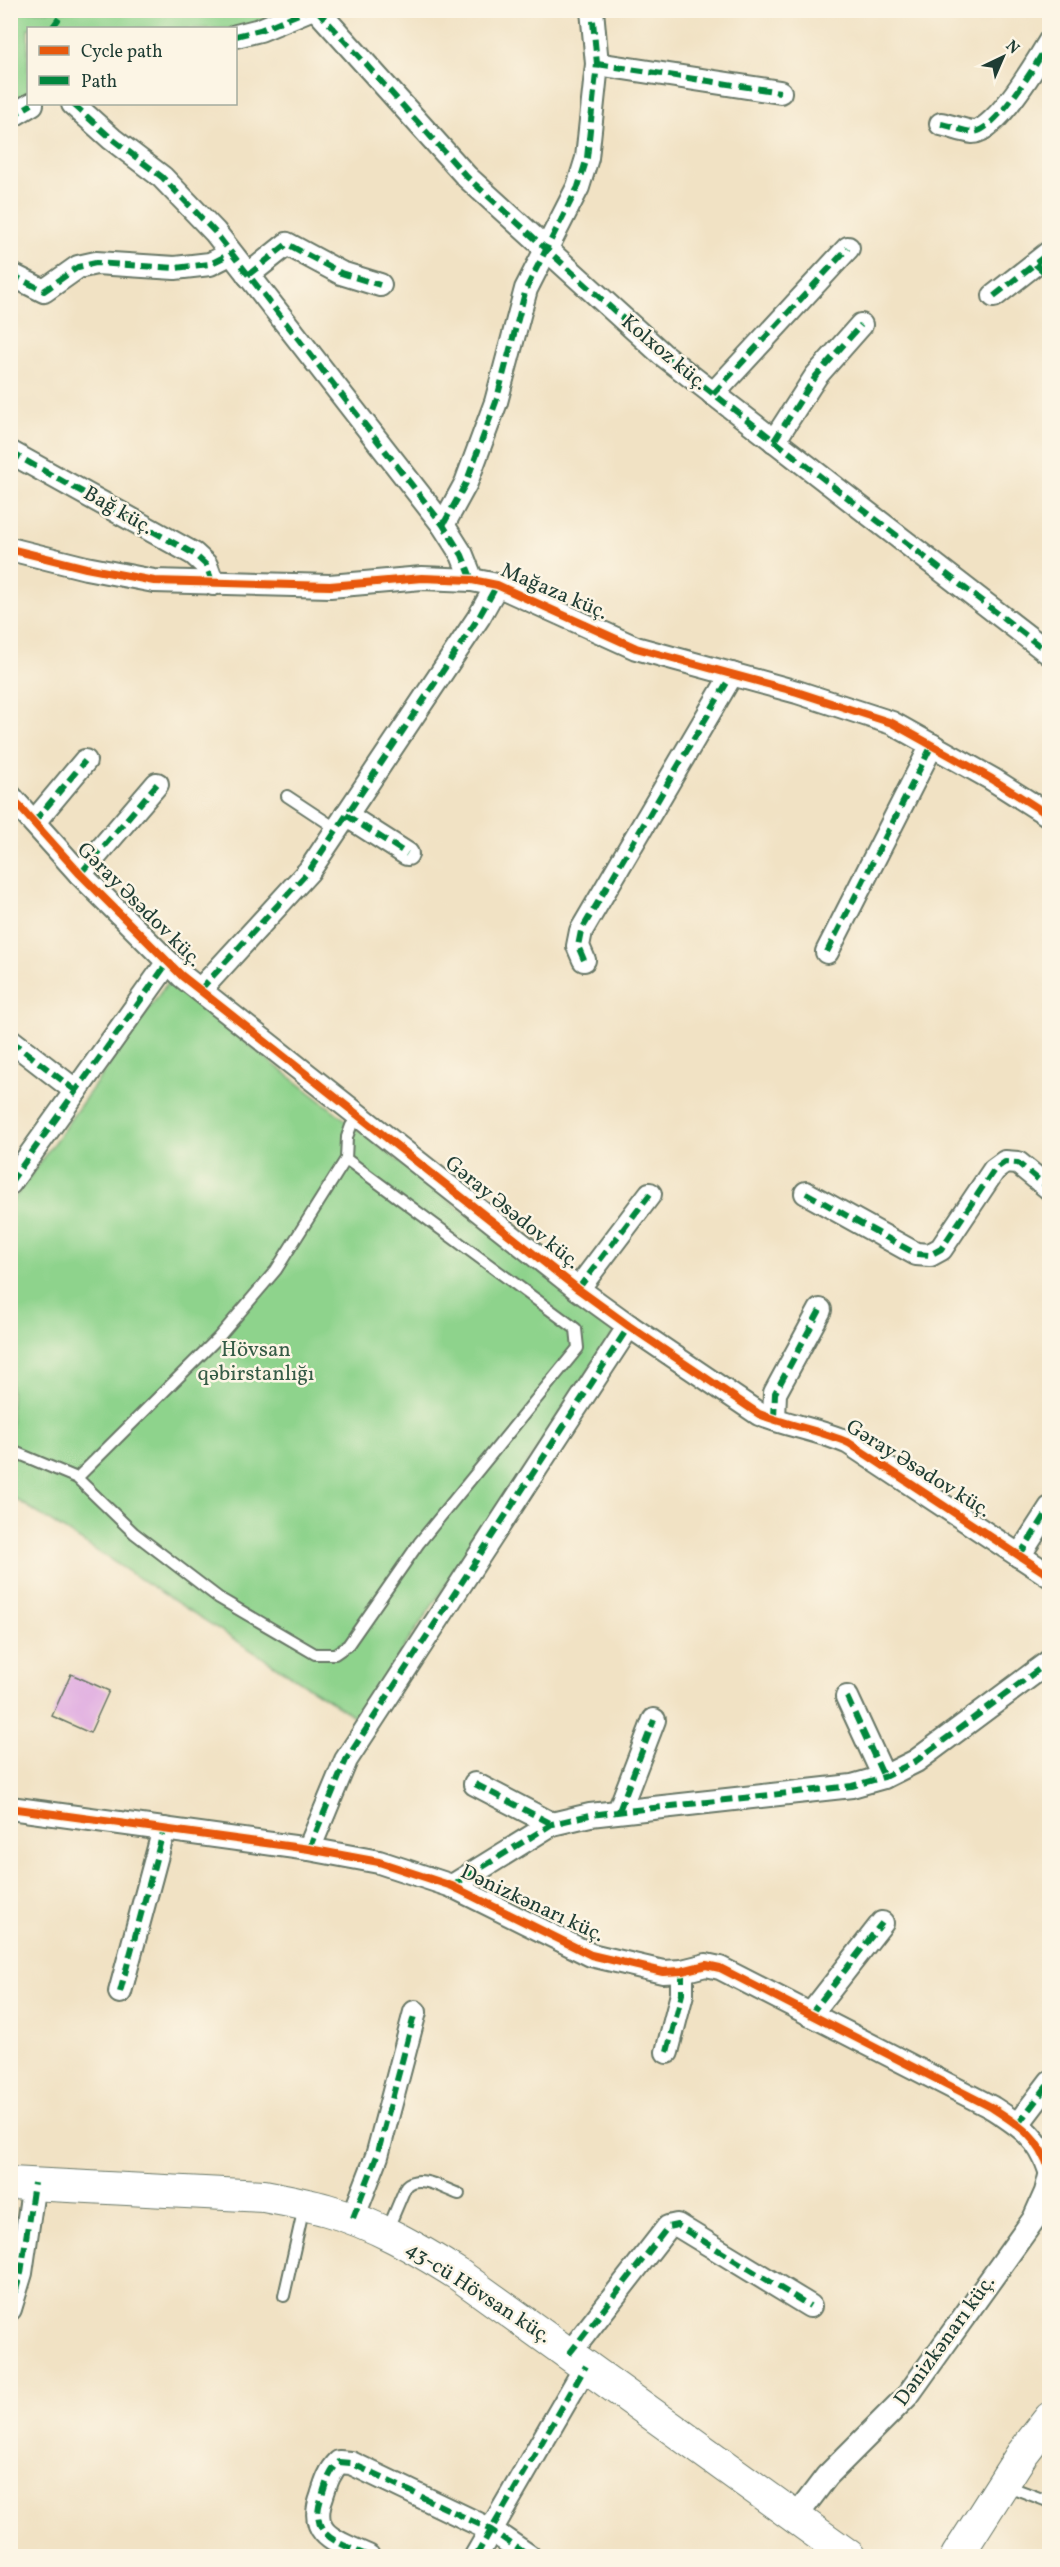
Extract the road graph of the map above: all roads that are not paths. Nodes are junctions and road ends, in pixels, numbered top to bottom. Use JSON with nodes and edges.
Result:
{"nodes":[{"id":1,"x":308,"y":10,"type":"edge"},
{"id":2,"x":316,"y":10,"type":"edge"},
{"id":3,"x":592,"y":10,"type":"edge"},
{"id":4,"x":237,"y":36,"type":"edge"},
{"id":5,"x":1050,"y":41,"type":"edge"},
{"id":6,"x":597,"y":64,"type":"junction"},
{"id":7,"x":780,"y":92,"type":"dead end"},
{"id":8,"x":74,"y":105,"type":"edge"},
{"id":9,"x":941,"y":124,"type":"dead end"},
{"id":10,"x":848,"y":248,"type":"dead end"},
{"id":11,"x":545,"y":250,"type":"junction"},
{"id":12,"x":230,"y":254,"type":"junction"},
{"id":13,"x":1045,"y":265,"type":"edge"},
{"id":14,"x":10,"y":274,"type":"edge"},
{"id":15,"x":248,"y":275,"type":"junction"},
{"id":16,"x":380,"y":285,"type":"dead end"},
{"id":17,"x":994,"y":296,"type":"dead end"},
{"id":18,"x":861,"y":325,"type":"dead end"},
{"id":19,"x":713,"y":393,"type":"junction"},
{"id":20,"x":774,"y":441,"type":"junction"},
{"id":21,"x":10,"y":452,"type":"edge"},
{"id":22,"x":443,"y":525,"type":"junction"},
{"id":23,"x":10,"y":549,"type":"edge"},
{"id":24,"x":472,"y":580,"type":"junction"},
{"id":25,"x":213,"y":584,"type":"junction"},
{"id":26,"x":497,"y":585,"type":"junction"},
{"id":27,"x":1050,"y":654,"type":"edge"},
{"id":28,"x":732,"y":674,"type":"junction"},
{"id":29,"x":932,"y":745,"type":"junction"},
{"id":30,"x":85,"y":761,"type":"dead end"},
{"id":31,"x":157,"y":784,"type":"dead end"},
{"id":32,"x":10,"y":796,"type":"edge"},
{"id":33,"x":287,"y":796,"type":"dead end"},
{"id":34,"x":1050,"y":816,"type":"edge"},
{"id":35,"x":34,"y":822,"type":"junction"},
{"id":36,"x":341,"y":822,"type":"junction"},
{"id":37,"x":406,"y":854,"type":"dead end"},
{"id":38,"x":80,"y":874,"type":"junction"},
{"id":39,"x":827,"y":952,"type":"dead end"},
{"id":40,"x":584,"y":960,"type":"dead end"},
{"id":41,"x":168,"y":962,"type":"junction"},
{"id":42,"x":200,"y":990,"type":"junction"},
{"id":43,"x":10,"y":1040,"type":"edge"},
{"id":44,"x":76,"y":1091,"type":"junction"},
{"id":45,"x":360,"y":1115,"type":"junction"},
{"id":46,"x":346,"y":1159,"type":"junction"},
{"id":47,"x":10,"y":1184,"type":"edge"},
{"id":48,"x":1050,"y":1189,"type":"edge"},
{"id":49,"x":806,"y":1193,"type":"dead end"},
{"id":50,"x":650,"y":1194,"type":"dead end"},
{"id":51,"x":578,"y":1290,"type":"junction"},
{"id":52,"x":820,"y":1310,"type":"dead end"},
{"id":53,"x":628,"y":1326,"type":"junction"},
{"id":54,"x":774,"y":1419,"type":"junction"},
{"id":55,"x":10,"y":1450,"type":"edge"},
{"id":56,"x":77,"y":1478,"type":"junction"},
{"id":57,"x":1050,"y":1508,"type":"edge"},
{"id":58,"x":1019,"y":1556,"type":"junction"},
{"id":59,"x":1050,"y":1576,"type":"edge"},
{"id":60,"x":1050,"y":1662,"type":"edge"},
{"id":61,"x":847,"y":1697,"type":"dead end"},
{"id":62,"x":654,"y":1720,"type":"dead end"},
{"id":63,"x":884,"y":1777,"type":"junction"},
{"id":64,"x":475,"y":1784,"type":"dead end"},
{"id":65,"x":10,"y":1808,"type":"edge"},
{"id":66,"x":620,"y":1811,"type":"junction"},
{"id":67,"x":552,"y":1824,"type":"junction"},
{"id":68,"x":164,"y":1829,"type":"junction"},
{"id":69,"x":309,"y":1849,"type":"junction"},
{"id":70,"x":452,"y":1886,"type":"junction"},
{"id":71,"x":882,"y":1923,"type":"dead end"},
{"id":72,"x":682,"y":1971,"type":"junction"},
{"id":73,"x":120,"y":1992,"type":"dead end"},
{"id":74,"x":415,"y":2012,"type":"dead end"},
{"id":75,"x":810,"y":2015,"type":"junction"},
{"id":76,"x":667,"y":2052,"type":"dead end"},
{"id":77,"x":1050,"y":2082,"type":"edge"},
{"id":78,"x":1018,"y":2124,"type":"junction"},
{"id":79,"x":1050,"y":2171,"type":"edge"},
{"id":80,"x":1050,"y":2176,"type":"edge"},
{"id":81,"x":22,"y":2183,"type":"edge"},
{"id":82,"x":459,"y":2194,"type":"dead end"},
{"id":83,"x":304,"y":2204,"type":"junction"},
{"id":84,"x":352,"y":2218,"type":"junction"},
{"id":85,"x":386,"y":2234,"type":"junction"},
{"id":86,"x":284,"y":2295,"type":"dead end"},
{"id":87,"x":810,"y":2306,"type":"dead end"},
{"id":88,"x":10,"y":2309,"type":"edge"},
{"id":89,"x":577,"y":2360,"type":"junction"},
{"id":90,"x":1050,"y":2418,"type":"edge"},
{"id":91,"x":1002,"y":2484,"type":"junction"},
{"id":92,"x":1050,"y":2502,"type":"edge"},
{"id":93,"x":795,"y":2518,"type":"junction"},
{"id":94,"x":491,"y":2530,"type":"junction"},
{"id":95,"x":839,"y":2553,"type":"edge"},
{"id":96,"x":368,"y":2556,"type":"edge"},
{"id":97,"x":476,"y":2556,"type":"edge"},
{"id":98,"x":529,"y":2556,"type":"edge"},
{"id":99,"x":957,"y":2556,"type":"edge"}],
"edges":[{"from":1,"to":4,"type":"street"},
{"from":2,"to":11,"type":"street","name":"Kolxoz küç."},
{"from":3,"to":6,"type":"street"},
{"from":5,"to":9,"type":"street"},
{"from":6,"to":7,"type":"street"},
{"from":6,"to":11,"type":"street"},
{"from":8,"to":12,"type":"street"},
{"from":10,"to":19,"type":"street"},
{"from":11,"to":19,"type":"street","name":"Kolxoz küç."},
{"from":11,"to":22,"type":"street"},
{"from":12,"to":14,"type":"street"},
{"from":12,"to":15,"type":"street"},
{"from":13,"to":17,"type":"street"},
{"from":15,"to":16,"type":"street"},
{"from":15,"to":22,"type":"street"},
{"from":18,"to":20,"type":"street"},
{"from":19,"to":20,"type":"street","name":"Kolxoz küç."},
{"from":20,"to":27,"type":"street","name":"Kolxoz küç."},
{"from":21,"to":25,"type":"street","name":"Bağ küç."},
{"from":22,"to":24,"type":"street"},
{"from":23,"to":25,"type":"street","name":"Mağaza küç."},
{"from":24,"to":25,"type":"street","name":"Mağaza küç."},
{"from":24,"to":26,"type":"street","name":"Mağaza küç."},
{"from":26,"to":28,"type":"street","name":"Mağaza küç."},
{"from":26,"to":36,"type":"street"},
{"from":28,"to":29,"type":"street","name":"Mağaza küç."},
{"from":28,"to":40,"type":"street"},
{"from":29,"to":34,"type":"street","name":"Mağaza küç."},
{"from":29,"to":39,"type":"street"},
{"from":30,"to":35,"type":"street"},
{"from":31,"to":38,"type":"street"},
{"from":32,"to":35,"type":"street","name":"Gəray Əsədov küç."},
{"from":33,"to":36,"type":"lane"},
{"from":35,"to":38,"type":"street","name":"Gəray Əsədov küç."},
{"from":36,"to":37,"type":"street"},
{"from":36,"to":42,"type":"street"},
{"from":38,"to":41,"type":"street","name":"Gəray Əsədov küç."},
{"from":41,"to":42,"type":"street","name":"Gəray Əsədov küç."},
{"from":41,"to":44,"type":"street"},
{"from":42,"to":45,"type":"street","name":"Gəray Əsədov küç."},
{"from":43,"to":44,"type":"street"},
{"from":44,"to":47,"type":"street"},
{"from":45,"to":46,"type":"lane"},
{"from":45,"to":51,"type":"street","name":"Gəray Əsədov küç."},
{"from":46,"to":56,"type":"lane"},
{"from":46,"to":56,"type":"lane"},
{"from":48,"to":49,"type":"street"},
{"from":50,"to":51,"type":"street"},
{"from":51,"to":53,"type":"street","name":"Gəray Əsədov küç."},
{"from":52,"to":54,"type":"street"},
{"from":53,"to":54,"type":"street","name":"Gəray Əsədov küç."},
{"from":53,"to":69,"type":"street"},
{"from":54,"to":58,"type":"street","name":"Gəray Əsədov küç."},
{"from":55,"to":56,"type":"lane"},
{"from":57,"to":58,"type":"street"},
{"from":58,"to":59,"type":"street","name":"Gəray Əsədov küç."},
{"from":60,"to":63,"type":"street"},
{"from":61,"to":63,"type":"street"},
{"from":62,"to":66,"type":"street"},
{"from":63,"to":66,"type":"street"},
{"from":64,"to":67,"type":"street"},
{"from":65,"to":68,"type":"street","name":"Dənizkənarı küç."},
{"from":66,"to":67,"type":"street"},
{"from":67,"to":70,"type":"street"},
{"from":68,"to":69,"type":"street","name":"Dənizkənarı küç."},
{"from":68,"to":73,"type":"street"},
{"from":69,"to":70,"type":"street","name":"Dənizkənarı küç."},
{"from":70,"to":72,"type":"street","name":"Dənizkənarı küç."},
{"from":71,"to":75,"type":"street"},
{"from":72,"to":75,"type":"street","name":"Dənizkənarı küç."},
{"from":72,"to":76,"type":"street"},
{"from":74,"to":84,"type":"street"},
{"from":75,"to":78,"type":"street","name":"Dənizkənarı küç."},
{"from":77,"to":78,"type":"street"},
{"from":78,"to":79,"type":"street","name":"Dənizkənarı küç."},
{"from":80,"to":93,"type":"street","name":"Dənizkənarı küç."},
{"from":81,"to":83,"type":"main road","name":"43-cü Hövsan küç."},
{"from":81,"to":88,"type":"street"},
{"from":82,"to":85,"type":"lane"},
{"from":83,"to":84,"type":"main road","name":"43-cü Hövsan küç."},
{"from":83,"to":86,"type":"lane"},
{"from":84,"to":85,"type":"main road","name":"43-cü Hövsan küç."},
{"from":85,"to":89,"type":"main road","name":"43-cü Hövsan küç."},
{"from":87,"to":89,"type":"street"},
{"from":89,"to":93,"type":"main road","name":"43-cü Hövsan küç."},
{"from":89,"to":94,"type":"street"},
{"from":90,"to":91,"type":"main road"},
{"from":91,"to":92,"type":"lane"},
{"from":91,"to":99,"type":"main road"},
{"from":93,"to":95,"type":"main road","name":"43-cü Hövsan küç."},
{"from":94,"to":96,"type":"street"},
{"from":94,"to":97,"type":"street"},
{"from":94,"to":98,"type":"street"}]}
